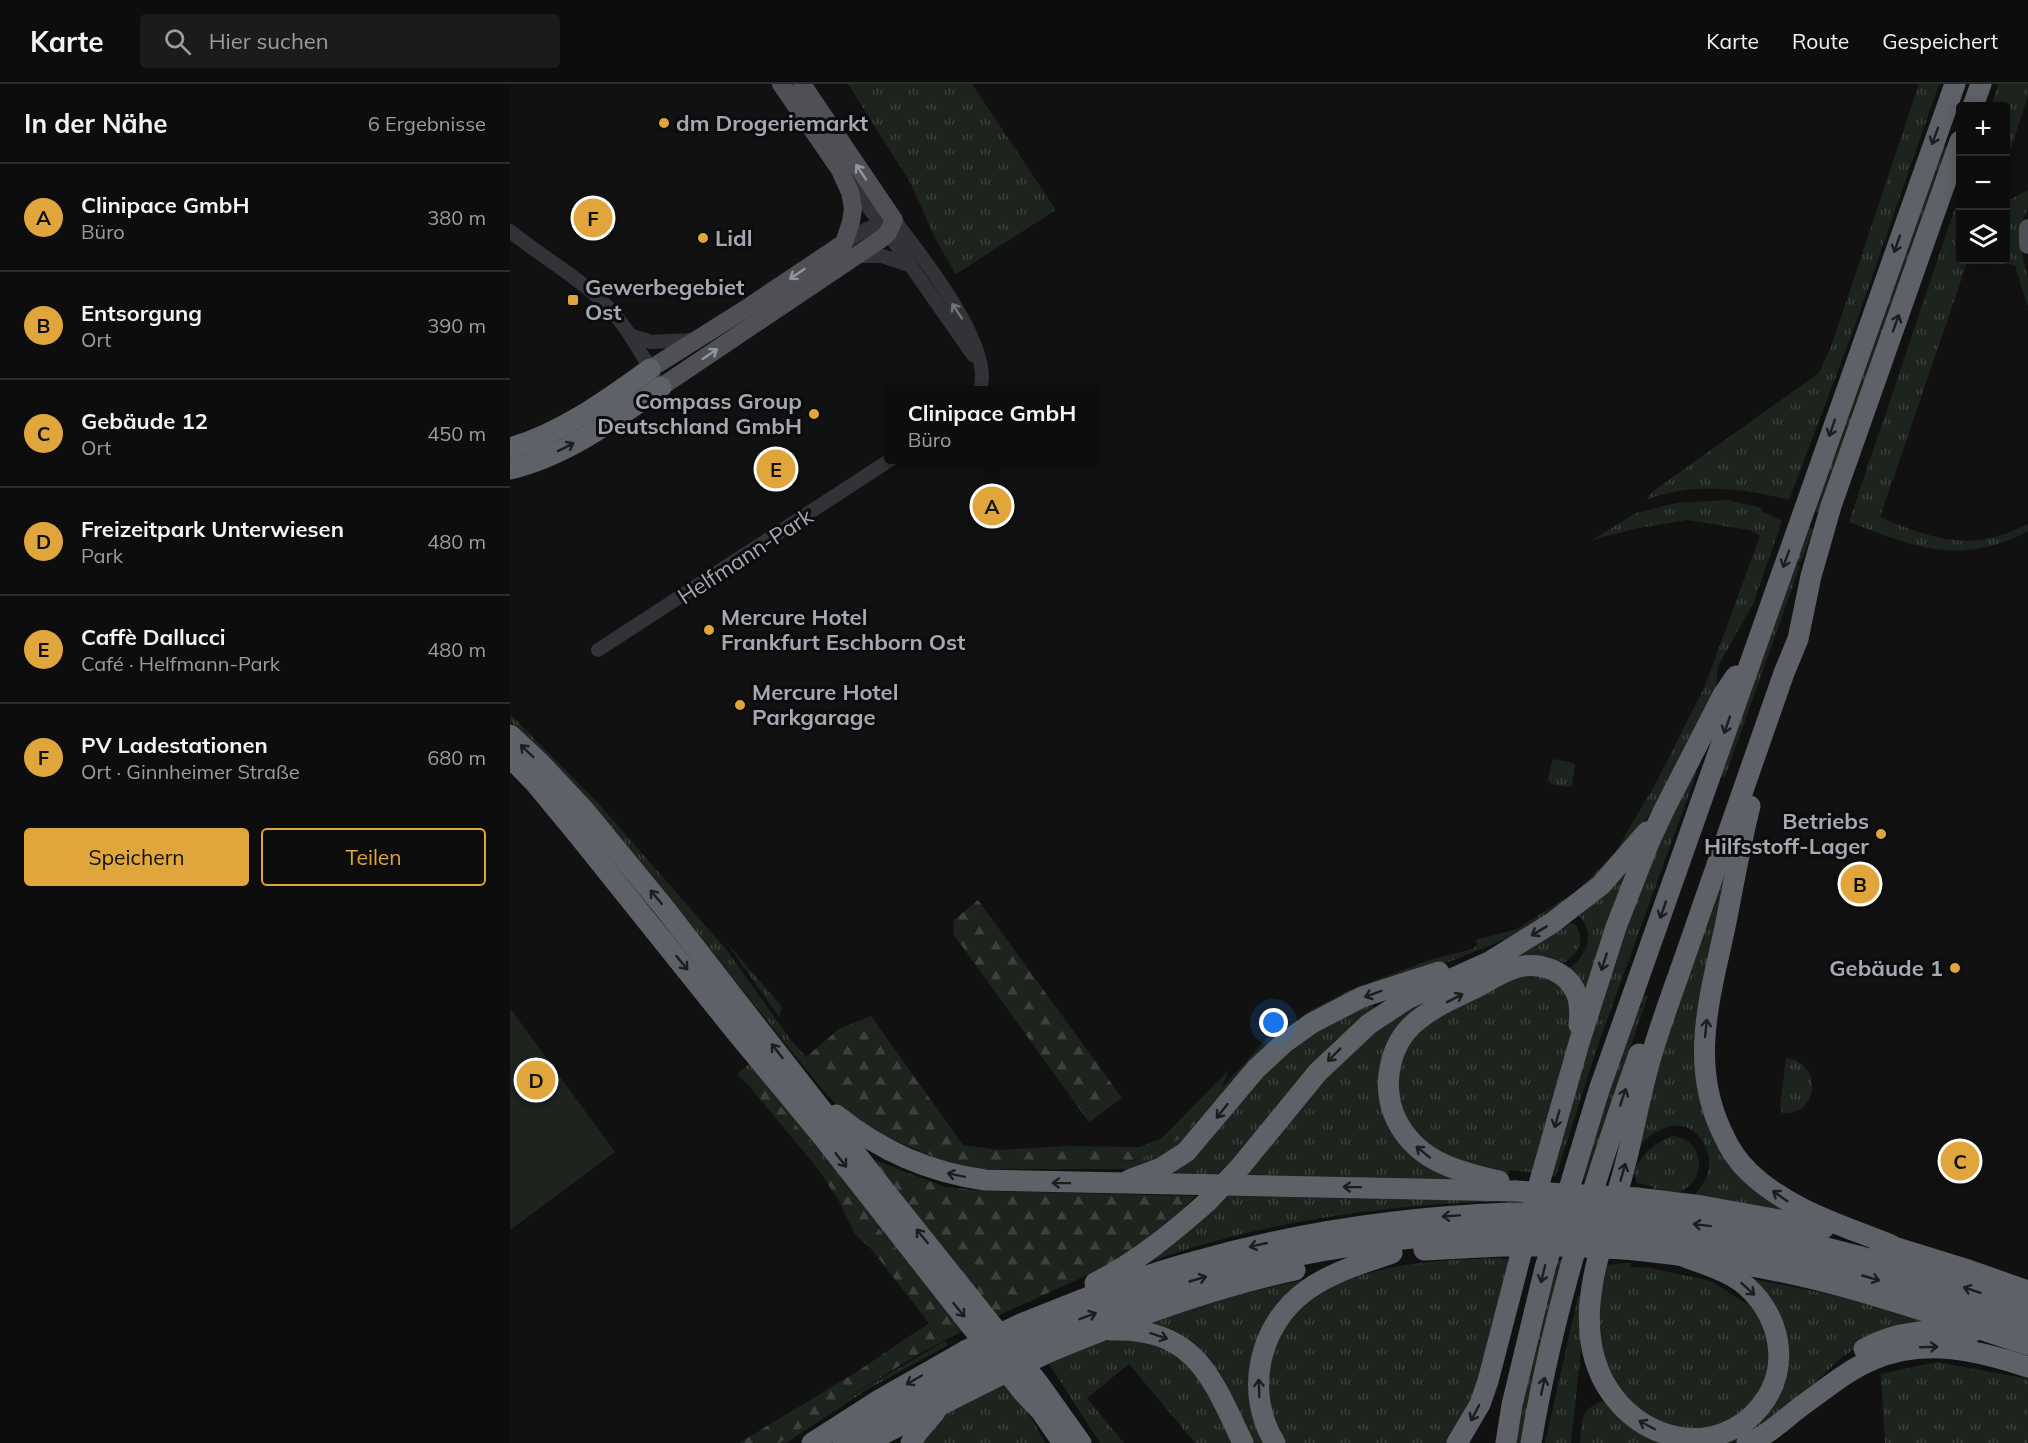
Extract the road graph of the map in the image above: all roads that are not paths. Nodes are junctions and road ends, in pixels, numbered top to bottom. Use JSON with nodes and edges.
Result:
{"nodes":[{"id":1,"x":781,"y":84,"type":"edge"},
{"id":2,"x":802,"y":84,"type":"edge"},
{"id":3,"x":1954,"y":84,"type":"edge"},
{"id":4,"x":1981,"y":84,"type":"edge"},
{"id":5,"x":1974,"y":102,"type":"edge"},
{"id":6,"x":1956,"y":152,"type":"edge"},
{"id":7,"x":840,"y":170,"type":"junction"},
{"id":8,"x":888,"y":226,"type":"junction"},
{"id":9,"x":2028,"y":228,"type":"edge"},
{"id":10,"x":510,"y":231,"type":"edge"},
{"id":11,"x":2028,"y":245,"type":"edge"},
{"id":12,"x":850,"y":249,"type":"junction"},
{"id":13,"x":910,"y":266,"type":"junction"},
{"id":14,"x":630,"y":335,"type":"junction"},
{"id":15,"x":697,"y":339,"type":"junction"},
{"id":16,"x":980,"y":364,"type":"junction"},
{"id":17,"x":650,"y":369,"type":"junction"},
{"id":18,"x":980,"y":386,"type":"edge"},
{"id":19,"x":661,"y":387,"type":"junction"},
{"id":20,"x":510,"y":448,"type":"edge"},
{"id":21,"x":884,"y":463,"type":"edge"},
{"id":22,"x":510,"y":469,"type":"edge"},
{"id":23,"x":1811,"y":576,"type":"junction"},
{"id":24,"x":1798,"y":639,"type":"junction"},
{"id":25,"x":598,"y":650,"type":"dead end"},
{"id":26,"x":1753,"y":650,"type":"junction"},
{"id":27,"x":510,"y":735,"type":"edge"},
{"id":28,"x":510,"y":758,"type":"edge"},
{"id":29,"x":510,"y":774,"type":"edge"},
{"id":30,"x":1664,"y":810,"type":"junction"},
{"id":31,"x":579,"y":836,"type":"junction"},
{"id":32,"x":1508,"y":949,"type":"junction"},
{"id":33,"x":1579,"y":1042,"type":"junction"},
{"id":34,"x":813,"y":1096,"type":"junction"},
{"id":35,"x":1119,"y":1184,"type":"junction"},
{"id":36,"x":1516,"y":1188,"type":"junction"},
{"id":37,"x":1630,"y":1225,"type":"junction"},
{"id":38,"x":1505,"y":1230,"type":"junction"},
{"id":39,"x":1891,"y":1245,"type":"junction"},
{"id":40,"x":1392,"y":1253,"type":"junction"},
{"id":41,"x":1677,"y":1254,"type":"junction"},
{"id":42,"x":1520,"y":1261,"type":"junction"},
{"id":43,"x":2028,"y":1291,"type":"edge"},
{"id":44,"x":2028,"y":1309,"type":"edge"},
{"id":45,"x":1101,"y":1330,"type":"junction"},
{"id":46,"x":1035,"y":1338,"type":"junction"},
{"id":47,"x":2024,"y":1338,"type":"edge"},
{"id":48,"x":977,"y":1366,"type":"junction"},
{"id":49,"x":2028,"y":1367,"type":"edge"},
{"id":50,"x":1521,"y":1370,"type":"junction"},
{"id":51,"x":1023,"y":1392,"type":"junction"},
{"id":52,"x":942,"y":1405,"type":"junction"},
{"id":53,"x":1802,"y":1405,"type":"junction"},
{"id":54,"x":812,"y":1443,"type":"edge"},
{"id":55,"x":843,"y":1443,"type":"edge"},
{"id":56,"x":865,"y":1443,"type":"edge"},
{"id":57,"x":911,"y":1443,"type":"edge"},
{"id":58,"x":1052,"y":1443,"type":"edge"},
{"id":59,"x":1063,"y":1443,"type":"edge"},
{"id":60,"x":1081,"y":1443,"type":"edge"},
{"id":61,"x":1243,"y":1443,"type":"edge"},
{"id":62,"x":1275,"y":1443,"type":"edge"},
{"id":63,"x":1457,"y":1443,"type":"edge"},
{"id":64,"x":1506,"y":1443,"type":"edge"},
{"id":65,"x":1531,"y":1443,"type":"edge"},
{"id":66,"x":1747,"y":1443,"type":"edge"}],
"edges":[{"from":1,"to":7,"type":"main road"},
{"from":8,"to":2,"type":"main road","one_way":true},
{"from":3,"to":26,"type":"highway","one_way":true},
{"from":4,"to":5,"type":"highway"},
{"from":23,"to":6,"type":"highway","one_way":true},
{"from":7,"to":8,"type":"street"},
{"from":7,"to":12,"type":"main road"},
{"from":8,"to":12,"type":"main road"},
{"from":8,"to":13,"type":"street"},
{"from":16,"to":8,"type":"street","one_way":true},
{"from":9,"to":11,"type":"main road"},
{"from":10,"to":14,"type":"street"},
{"from":12,"to":13,"type":"street"},
{"from":12,"to":15,"type":"main road","one_way":true},
{"from":19,"to":12,"type":"main road","one_way":true},
{"from":13,"to":16,"type":"street"},
{"from":14,"to":15,"type":"street"},
{"from":14,"to":17,"type":"street"},
{"from":15,"to":17,"type":"main road"},
{"from":16,"to":18,"type":"street"},
{"from":17,"to":19,"type":"street"},
{"from":17,"to":20,"type":"highway"},
{"from":22,"to":19,"type":"highway","one_way":true},
{"from":21,"to":25,"type":"street","name":"Helfmann-Park"},
{"from":23,"to":24,"type":"highway"},
{"from":65,"to":23,"type":"highway","one_way":true},
{"from":39,"to":24,"type":"highway","one_way":true},
{"from":41,"to":24,"type":"highway","one_way":true},
{"from":26,"to":30,"type":"highway"},
{"from":26,"to":50,"type":"highway","one_way":true},
{"from":34,"to":27,"type":"highway","one_way":true},
{"from":28,"to":31,"type":"highway"},
{"from":29,"to":31,"type":"highway"},
{"from":30,"to":32,"type":"highway","one_way":true},
{"from":30,"to":33,"type":"highway","one_way":true},
{"from":31,"to":51,"type":"highway","one_way":true},
{"from":32,"to":35,"type":"highway","one_way":true},
{"from":32,"to":46,"type":"highway","one_way":true,"bridge":true},
{"from":36,"to":33,"type":"highway","one_way":true},
{"from":33,"to":42,"type":"highway","one_way":true},
{"from":35,"to":34,"type":"highway","one_way":true},
{"from":60,"to":34,"type":"highway","one_way":true},
{"from":36,"to":35,"type":"highway","one_way":true},
{"from":36,"to":37,"type":"highway","bridge":true},
{"from":37,"to":38,"type":"highway","bridge":true},
{"from":37,"to":38,"type":"highway","bridge":true},
{"from":37,"to":39,"type":"highway"},
{"from":37,"to":41,"type":"highway"},
{"from":44,"to":37,"type":"highway","one_way":true},
{"from":37,"to":47,"type":"highway","one_way":true},
{"from":38,"to":40,"type":"highway"},
{"from":38,"to":46,"type":"highway"},
{"from":39,"to":43,"type":"highway"},
{"from":40,"to":45,"type":"highway"},
{"from":62,"to":40,"type":"highway","one_way":true},
{"from":41,"to":47,"type":"highway"},
{"from":42,"to":50,"type":"highway"},
{"from":42,"to":63,"type":"highway","one_way":true},
{"from":45,"to":46,"type":"highway"},
{"from":45,"to":61,"type":"highway","one_way":true},
{"from":46,"to":48,"type":"highway","bridge":true},
{"from":46,"to":48,"type":"highway","bridge":true},
{"from":47,"to":53,"type":"highway"},
{"from":48,"to":52,"type":"highway"},
{"from":48,"to":54,"type":"highway","one_way":true},
{"from":48,"to":55,"type":"highway"},
{"from":53,"to":49,"type":"highway","one_way":true},
{"from":50,"to":64,"type":"highway"},
{"from":51,"to":58,"type":"highway"},
{"from":51,"to":59,"type":"highway"},
{"from":52,"to":56,"type":"highway"},
{"from":52,"to":57,"type":"highway"},
{"from":53,"to":66,"type":"highway"}]}
